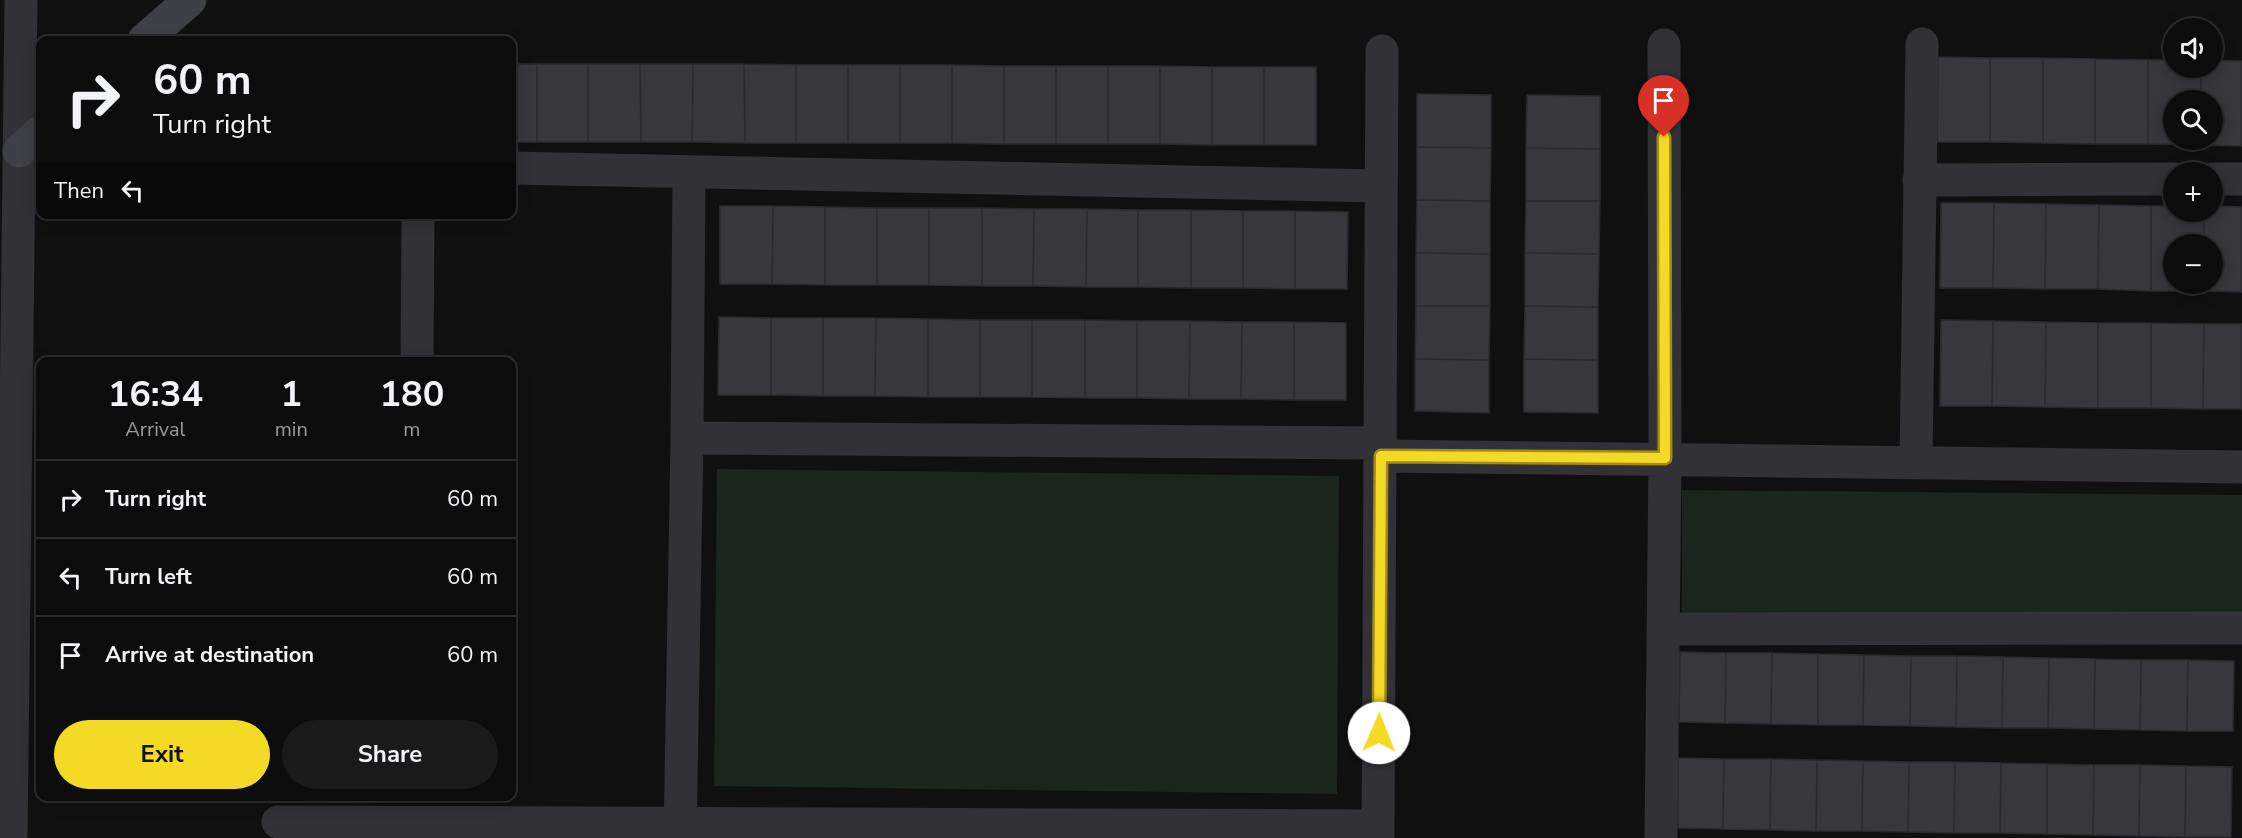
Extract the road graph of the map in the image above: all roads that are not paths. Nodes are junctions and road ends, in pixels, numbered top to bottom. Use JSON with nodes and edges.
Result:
{"nodes":[{"id":1,"x":21,"y":0,"type":"edge"},
{"id":2,"x":190,"y":0,"type":"edge"},
{"id":3,"x":149,"y":36,"type":"edge"},
{"id":4,"x":1922,"y":44,"type":"dead end"},
{"id":5,"x":1664,"y":45,"type":"dead end"},
{"id":6,"x":1382,"y":51,"type":"dead end"},
{"id":7,"x":30,"y":142,"type":"edge"},
{"id":8,"x":516,"y":168,"type":"edge"},
{"id":9,"x":689,"y":173,"type":"junction"},
{"id":10,"x":2163,"y":179,"type":"edge"},
{"id":11,"x":2223,"y":179,"type":"edge"},
{"id":12,"x":2242,"y":179,"type":"edge"},
{"id":13,"x":1919,"y":180,"type":"junction"},
{"id":14,"x":1380,"y":186,"type":"junction"},
{"id":15,"x":418,"y":219,"type":"edge"},
{"id":16,"x":417,"y":357,"type":"edge"},
{"id":17,"x":687,"y":438,"type":"junction"},
{"id":18,"x":1381,"y":449,"type":"junction"},
{"id":19,"x":1665,"y":458,"type":"junction"},
{"id":20,"x":1916,"y":461,"type":"junction"},
{"id":21,"x":2242,"y":467,"type":"edge"},
{"id":22,"x":2242,"y":628,"type":"edge"},
{"id":23,"x":1663,"y":629,"type":"junction"},
{"id":24,"x":416,"y":810,"type":"edge"},
{"id":25,"x":278,"y":822,"type":"dead end"},
{"id":26,"x":680,"y":831,"type":"edge"},
{"id":27,"x":1378,"y":832,"type":"edge"},
{"id":28,"x":11,"y":838,"type":"edge"},
{"id":29,"x":1661,"y":838,"type":"edge"}],
"edges":[{"from":1,"to":7,"type":"street"},
{"from":2,"to":3,"type":"main road"},
{"from":4,"to":13,"type":"street"},
{"from":5,"to":19,"type":"street"},
{"from":6,"to":14,"type":"street"},
{"from":7,"to":28,"type":"street"},
{"from":8,"to":9,"type":"street"},
{"from":9,"to":14,"type":"street"},
{"from":9,"to":17,"type":"street"},
{"from":10,"to":13,"type":"street"},
{"from":11,"to":12,"type":"street"},
{"from":13,"to":20,"type":"street"},
{"from":14,"to":18,"type":"street"},
{"from":15,"to":16,"type":"street"},
{"from":17,"to":18,"type":"street"},
{"from":17,"to":26,"type":"street"},
{"from":18,"to":19,"type":"street"},
{"from":18,"to":27,"type":"street"},
{"from":19,"to":20,"type":"street"},
{"from":19,"to":23,"type":"street"},
{"from":20,"to":21,"type":"street"},
{"from":22,"to":23,"type":"street"},
{"from":23,"to":29,"type":"street"},
{"from":24,"to":25,"type":"street"},
{"from":24,"to":26,"type":"street"},
{"from":26,"to":27,"type":"street"}]}
